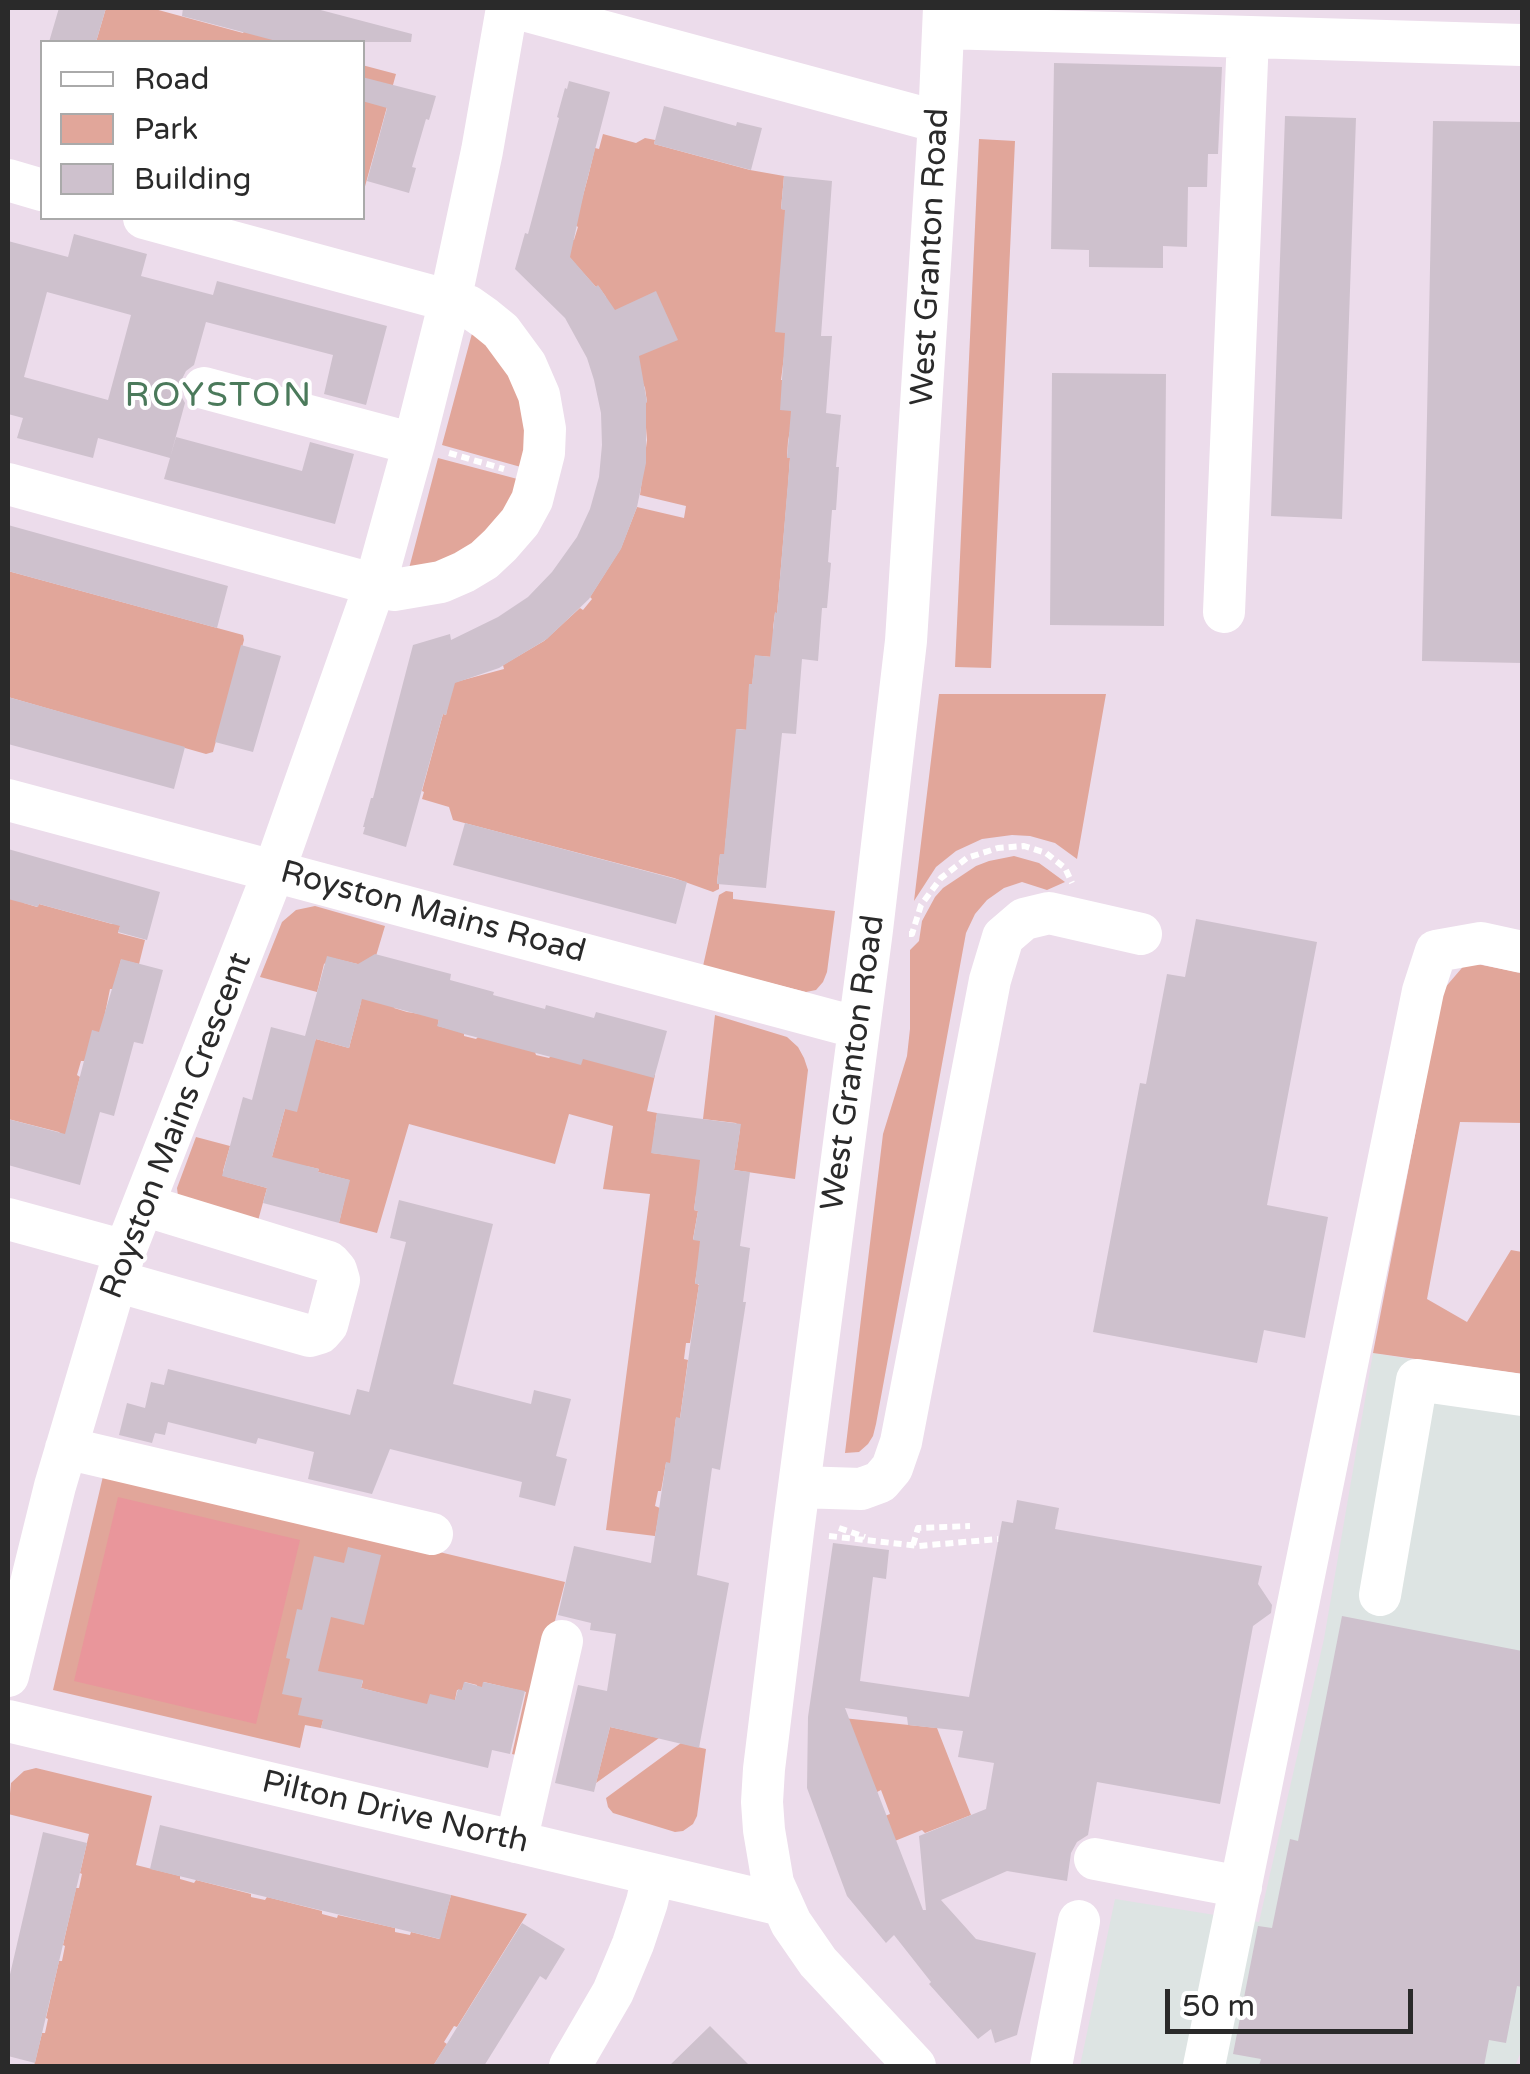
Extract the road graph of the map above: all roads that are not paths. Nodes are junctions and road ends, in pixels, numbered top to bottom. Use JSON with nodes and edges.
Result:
{"nodes":[{"id":1,"x":507,"y":8,"type":"edge"},
{"id":2,"x":516,"y":8,"type":"edge"},
{"id":3,"x":944,"y":18,"type":"edge"},
{"id":4,"x":1248,"y":37,"type":"junction"},
{"id":5,"x":1522,"y":45,"type":"edge"},
{"id":6,"x":939,"y":122,"type":"junction"},
{"id":7,"x":8,"y":180,"type":"edge"},
{"id":8,"x":40,"y":189,"type":"edge"},
{"id":9,"x":151,"y":220,"type":"edge"},
{"id":10,"x":450,"y":301,"type":"junction"},
{"id":11,"x":204,"y":388,"type":"dead end"},
{"id":12,"x":414,"y":444,"type":"junction"},
{"id":13,"x":8,"y":484,"type":"edge"},
{"id":14,"x":375,"y":584,"type":"junction"},
{"id":15,"x":1224,"y":612,"type":"dead end"},
{"id":16,"x":8,"y":800,"type":"edge"},
{"id":17,"x":274,"y":870,"type":"junction"},
{"id":18,"x":1141,"y":934,"type":"dead end"},
{"id":19,"x":1522,"y":952,"type":"edge"},
{"id":20,"x":859,"y":1028,"type":"junction"},
{"id":21,"x":143,"y":1205,"type":"junction"},
{"id":22,"x":8,"y":1219,"type":"edge"},
{"id":23,"x":121,"y":1266,"type":"junction"},
{"id":24,"x":1522,"y":1396,"type":"edge"},
{"id":25,"x":66,"y":1448,"type":"junction"},
{"id":26,"x":799,"y":1487,"type":"junction"},
{"id":27,"x":432,"y":1534,"type":"dead end"},
{"id":28,"x":1380,"y":1595,"type":"dead end"},
{"id":29,"x":562,"y":1641,"type":"dead end"},
{"id":30,"x":8,"y":1676,"type":"edge"},
{"id":31,"x":8,"y":1721,"type":"edge"},
{"id":32,"x":516,"y":1842,"type":"junction"},
{"id":33,"x":1095,"y":1858,"type":"dead end"},
{"id":34,"x":653,"y":1875,"type":"junction"},
{"id":35,"x":1241,"y":1887,"type":"junction"},
{"id":36,"x":782,"y":1905,"type":"junction"},
{"id":37,"x":1078,"y":1921,"type":"dead end"},
{"id":38,"x":570,"y":2066,"type":"edge"},
{"id":39,"x":914,"y":2066,"type":"edge"},
{"id":40,"x":1050,"y":2066,"type":"edge"},
{"id":41,"x":1204,"y":2066,"type":"edge"}],
"edges":[{"from":1,"to":10,"type":"street","name":"Royston Mains Crescent"},
{"from":2,"to":6,"type":"street"},
{"from":3,"to":4,"type":"street"},
{"from":3,"to":6,"type":"street","name":"West Granton Road"},
{"from":4,"to":5,"type":"street"},
{"from":4,"to":15,"type":"street"},
{"from":6,"to":20,"type":"street","name":"West Granton Road"},
{"from":7,"to":8,"type":"street"},
{"from":9,"to":10,"type":"street"},
{"from":10,"to":12,"type":"street","name":"Royston Mains Crescent"},
{"from":10,"to":14,"type":"street"},
{"from":11,"to":12,"type":"street"},
{"from":12,"to":14,"type":"street","name":"Royston Mains Crescent"},
{"from":13,"to":14,"type":"street"},
{"from":14,"to":17,"type":"street","name":"Royston Mains Crescent"},
{"from":16,"to":17,"type":"street","name":"Royston Mains Road"},
{"from":17,"to":20,"type":"street","name":"Royston Mains Road"},
{"from":17,"to":21,"type":"street","name":"Royston Mains Crescent"},
{"from":18,"to":26,"type":"street"},
{"from":19,"to":35,"type":"street"},
{"from":20,"to":26,"type":"street","name":"West Granton Road"},
{"from":21,"to":23,"type":"street","name":"Royston Mains Crescent"},
{"from":21,"to":23,"type":"street"},
{"from":22,"to":23,"type":"street"},
{"from":23,"to":25,"type":"street","name":"Royston Mains Crescent"},
{"from":24,"to":28,"type":"street"},
{"from":25,"to":27,"type":"street"},
{"from":25,"to":30,"type":"street","name":"Royston Mains Crescent"},
{"from":26,"to":36,"type":"street","name":"West Granton Road"},
{"from":29,"to":32,"type":"street"},
{"from":31,"to":32,"type":"street","name":"Pilton Drive North"},
{"from":32,"to":34,"type":"street","name":"Pilton Drive North"},
{"from":33,"to":35,"type":"street"},
{"from":34,"to":36,"type":"street","name":"Pilton Drive North"},
{"from":34,"to":38,"type":"street"},
{"from":35,"to":41,"type":"street"},
{"from":36,"to":39,"type":"street","name":"West Granton Road"},
{"from":37,"to":40,"type":"street"}]}
